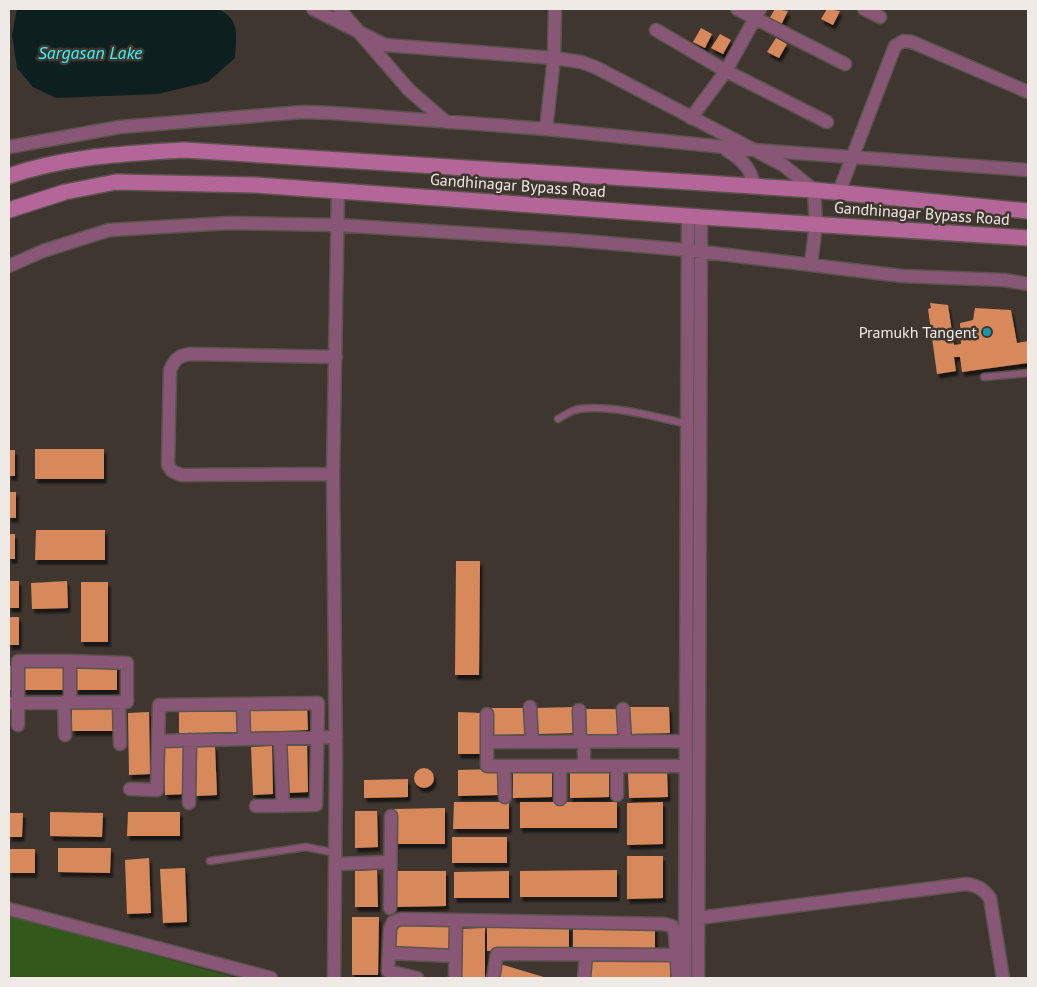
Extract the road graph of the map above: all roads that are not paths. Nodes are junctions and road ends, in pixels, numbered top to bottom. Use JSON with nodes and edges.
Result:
{"nodes":[{"id":1,"x":313,"y":9,"type":"edge"},
{"id":2,"x":340,"y":9,"type":"edge"},
{"id":3,"x":555,"y":9,"type":"edge"},
{"id":4,"x":737,"y":9,"type":"edge"},
{"id":5,"x":864,"y":9,"type":"edge"},
{"id":6,"x":757,"y":13,"type":"edge"},
{"id":7,"x":880,"y":17,"type":"dead end"},
{"id":8,"x":357,"y":30,"type":"junction"},
{"id":9,"x":656,"y":30,"type":"dead end"},
{"id":10,"x":554,"y":58,"type":"junction"},
{"id":11,"x":845,"y":64,"type":"dead end"},
{"id":12,"x":726,"y":71,"type":"junction"},
{"id":13,"x":1028,"y":92,"type":"edge"},
{"id":14,"x":691,"y":118,"type":"junction"},
{"id":15,"x":446,"y":122,"type":"junction"},
{"id":16,"x":828,"y":122,"type":"dead end"},
{"id":17,"x":546,"y":129,"type":"junction"},
{"id":18,"x":720,"y":146,"type":"junction"},
{"id":19,"x":9,"y":147,"type":"edge"},
{"id":20,"x":754,"y":150,"type":"junction"},
{"id":21,"x":852,"y":156,"type":"junction"},
{"id":22,"x":1028,"y":170,"type":"edge"},
{"id":23,"x":9,"y":176,"type":"edge"},
{"id":24,"x":754,"y":186,"type":"junction"},
{"id":25,"x":338,"y":190,"type":"junction"},
{"id":26,"x":814,"y":190,"type":"junction"},
{"id":27,"x":839,"y":192,"type":"junction"},
{"id":28,"x":9,"y":210,"type":"edge"},
{"id":29,"x":1028,"y":211,"type":"edge"},
{"id":30,"x":694,"y":216,"type":"junction"},
{"id":31,"x":816,"y":224,"type":"junction"},
{"id":32,"x":337,"y":225,"type":"junction"},
{"id":33,"x":1028,"y":238,"type":"edge"},
{"id":34,"x":688,"y":250,"type":"junction"},
{"id":35,"x":701,"y":251,"type":"junction"},
{"id":36,"x":811,"y":264,"type":"junction"},
{"id":37,"x":9,"y":266,"type":"edge"},
{"id":38,"x":1028,"y":284,"type":"edge"},
{"id":39,"x":336,"y":357,"type":"junction"},
{"id":40,"x":1028,"y":373,"type":"edge"},
{"id":41,"x":984,"y":377,"type":"dead end"},
{"id":42,"x":558,"y":419,"type":"dead end"},
{"id":43,"x":687,"y":424,"type":"junction"},
{"id":44,"x":333,"y":474,"type":"junction"},
{"id":45,"x":13,"y":661,"type":"edge"},
{"id":46,"x":70,"y":661,"type":"junction"},
{"id":47,"x":67,"y":702,"type":"junction"},
{"id":48,"x":119,"y":702,"type":"junction"},
{"id":49,"x":14,"y":703,"type":"edge"},
{"id":50,"x":243,"y":704,"type":"junction"},
{"id":51,"x":530,"y":707,"type":"dead end"},
{"id":52,"x":623,"y":709,"type":"dead end"},
{"id":53,"x":579,"y":710,"type":"dead end"},
{"id":54,"x":487,"y":714,"type":"dead end"},
{"id":55,"x":18,"y":725,"type":"dead end"},
{"id":56,"x":65,"y":735,"type":"dead end"},
{"id":57,"x":336,"y":737,"type":"junction"},
{"id":58,"x":280,"y":738,"type":"junction"},
{"id":59,"x":317,"y":738,"type":"junction"},
{"id":60,"x":244,"y":739,"type":"junction"},
{"id":61,"x":190,"y":740,"type":"junction"},
{"id":62,"x":159,"y":741,"type":"junction"},
{"id":63,"x":582,"y":741,"type":"junction"},
{"id":64,"x":625,"y":741,"type":"junction"},
{"id":65,"x":686,"y":741,"type":"junction"},
{"id":66,"x":487,"y":742,"type":"junction"},
{"id":67,"x":532,"y":742,"type":"junction"},
{"id":68,"x":120,"y":744,"type":"dead end"},
{"id":69,"x":504,"y":766,"type":"junction"},
{"id":70,"x":560,"y":766,"type":"junction"},
{"id":71,"x":584,"y":766,"type":"junction"},
{"id":72,"x":617,"y":766,"type":"junction"},
{"id":73,"x":686,"y":766,"type":"junction"},
{"id":74,"x":130,"y":789,"type":"dead end"},
{"id":75,"x":617,"y":795,"type":"dead end"},
{"id":76,"x":505,"y":797,"type":"dead end"},
{"id":77,"x":560,"y":799,"type":"dead end"},
{"id":78,"x":189,"y":802,"type":"dead end"},
{"id":79,"x":256,"y":806,"type":"dead end"},
{"id":80,"x":283,"y":806,"type":"junction"},
{"id":81,"x":390,"y":816,"type":"dead end"},
{"id":82,"x":336,"y":858,"type":"junction"},
{"id":83,"x":210,"y":861,"type":"dead end"},
{"id":84,"x":390,"y":862,"type":"junction"},
{"id":85,"x":390,"y":908,"type":"dead end"},
{"id":86,"x":9,"y":909,"type":"edge"},
{"id":87,"x":698,"y":918,"type":"junction"},
{"id":88,"x":456,"y":921,"type":"junction"},
{"id":89,"x":389,"y":953,"type":"junction"},
{"id":90,"x":586,"y":955,"type":"junction"},
{"id":91,"x":680,"y":955,"type":"junction"},
{"id":92,"x":455,"y":956,"type":"junction"},
{"id":93,"x":388,"y":975,"type":"edge"},
{"id":94,"x":271,"y":978,"type":"edge"},
{"id":95,"x":334,"y":978,"type":"edge"},
{"id":96,"x":417,"y":978,"type":"edge"},
{"id":97,"x":455,"y":978,"type":"edge"},
{"id":98,"x":493,"y":978,"type":"edge"},
{"id":99,"x":584,"y":978,"type":"edge"},
{"id":100,"x":678,"y":978,"type":"edge"},
{"id":101,"x":685,"y":978,"type":"edge"},
{"id":102,"x":698,"y":978,"type":"edge"},
{"id":103,"x":1002,"y":978,"type":"edge"}],
"edges":[{"from":1,"to":8,"type":"street"},
{"from":2,"to":8,"type":"street"},
{"from":3,"to":10,"type":"street"},
{"from":4,"to":6,"type":"street"},
{"from":5,"to":7,"type":"street"},
{"from":6,"to":11,"type":"street"},
{"from":6,"to":12,"type":"street"},
{"from":8,"to":10,"type":"street"},
{"from":8,"to":15,"type":"street"},
{"from":9,"to":12,"type":"street"},
{"from":10,"to":14,"type":"street"},
{"from":10,"to":17,"type":"street"},
{"from":12,"to":14,"type":"street"},
{"from":12,"to":16,"type":"street"},
{"from":13,"to":21,"type":"street"},
{"from":14,"to":20,"type":"street"},
{"from":15,"to":17,"type":"street"},
{"from":15,"to":19,"type":"street"},
{"from":17,"to":18,"type":"street"},
{"from":18,"to":20,"type":"street"},
{"from":18,"to":24,"type":"street"},
{"from":20,"to":21,"type":"street"},
{"from":20,"to":26,"type":"street"},
{"from":21,"to":22,"type":"street"},
{"from":21,"to":27,"type":"street"},
{"from":23,"to":24,"type":"main road","name":"Gandhinagar Bypass Road"},
{"from":24,"to":26,"type":"main road","name":"Gandhinagar Bypass Road"},
{"from":25,"to":28,"type":"main road","name":"Gandhinagar Bypass Road"},
{"from":25,"to":30,"type":"main road","name":"Gandhinagar Bypass Road"},
{"from":25,"to":32,"type":"street"},
{"from":26,"to":27,"type":"main road","name":"Gandhinagar Bypass Road"},
{"from":26,"to":31,"type":"street"},
{"from":27,"to":29,"type":"main road","name":"Gandhinagar Bypass Road"},
{"from":30,"to":31,"type":"main road","name":"Gandhinagar Bypass Road"},
{"from":30,"to":34,"type":"street"},
{"from":30,"to":35,"type":"street"},
{"from":31,"to":33,"type":"main road","name":"Gandhinagar Bypass Road"},
{"from":31,"to":36,"type":"street"},
{"from":32,"to":34,"type":"street"},
{"from":32,"to":37,"type":"street"},
{"from":32,"to":39,"type":"street"},
{"from":34,"to":35,"type":"street"},
{"from":34,"to":43,"type":"street"},
{"from":35,"to":36,"type":"street"},
{"from":35,"to":87,"type":"street"},
{"from":36,"to":38,"type":"street"},
{"from":39,"to":44,"type":"street"},
{"from":39,"to":44,"type":"street"},
{"from":40,"to":41,"type":"lane"},
{"from":42,"to":43,"type":"lane"},
{"from":43,"to":65,"type":"street"},
{"from":44,"to":57,"type":"street"},
{"from":45,"to":46,"type":"street"},
{"from":45,"to":49,"type":"street"},
{"from":46,"to":47,"type":"street"},
{"from":46,"to":48,"type":"street"},
{"from":47,"to":48,"type":"street"},
{"from":47,"to":49,"type":"street"},
{"from":47,"to":56,"type":"street"},
{"from":48,"to":68,"type":"street"},
{"from":49,"to":55,"type":"street"},
{"from":50,"to":59,"type":"street"},
{"from":50,"to":60,"type":"street"},
{"from":50,"to":62,"type":"street"},
{"from":51,"to":67,"type":"street"},
{"from":52,"to":64,"type":"street"},
{"from":53,"to":63,"type":"street"},
{"from":54,"to":66,"type":"street"},
{"from":57,"to":59,"type":"street"},
{"from":57,"to":82,"type":"street"},
{"from":58,"to":59,"type":"street"},
{"from":58,"to":60,"type":"street"},
{"from":58,"to":80,"type":"street"},
{"from":59,"to":80,"type":"street"},
{"from":60,"to":61,"type":"street"},
{"from":61,"to":62,"type":"street"},
{"from":61,"to":78,"type":"street"},
{"from":62,"to":74,"type":"street"},
{"from":63,"to":64,"type":"street"},
{"from":63,"to":67,"type":"street"},
{"from":63,"to":71,"type":"street"},
{"from":64,"to":65,"type":"street"},
{"from":65,"to":73,"type":"street"},
{"from":66,"to":67,"type":"street"},
{"from":66,"to":69,"type":"street"},
{"from":69,"to":70,"type":"street"},
{"from":69,"to":76,"type":"street"},
{"from":70,"to":71,"type":"street"},
{"from":70,"to":77,"type":"street"},
{"from":71,"to":72,"type":"street"},
{"from":72,"to":73,"type":"street"},
{"from":72,"to":75,"type":"street"},
{"from":73,"to":91,"type":"street"},
{"from":79,"to":80,"type":"street"},
{"from":81,"to":84,"type":"street"},
{"from":82,"to":83,"type":"lane"},
{"from":82,"to":84,"type":"street"},
{"from":82,"to":95,"type":"street"},
{"from":84,"to":85,"type":"street"},
{"from":86,"to":94,"type":"street"},
{"from":87,"to":102,"type":"street"},
{"from":87,"to":103,"type":"street"},
{"from":88,"to":89,"type":"street"},
{"from":88,"to":91,"type":"street"},
{"from":88,"to":92,"type":"street"},
{"from":89,"to":92,"type":"street"},
{"from":89,"to":93,"type":"street"},
{"from":90,"to":91,"type":"street"},
{"from":90,"to":98,"type":"street"},
{"from":90,"to":99,"type":"street"},
{"from":91,"to":100,"type":"street"},
{"from":91,"to":101,"type":"street"},
{"from":92,"to":97,"type":"street"},
{"from":93,"to":96,"type":"street"}]}
